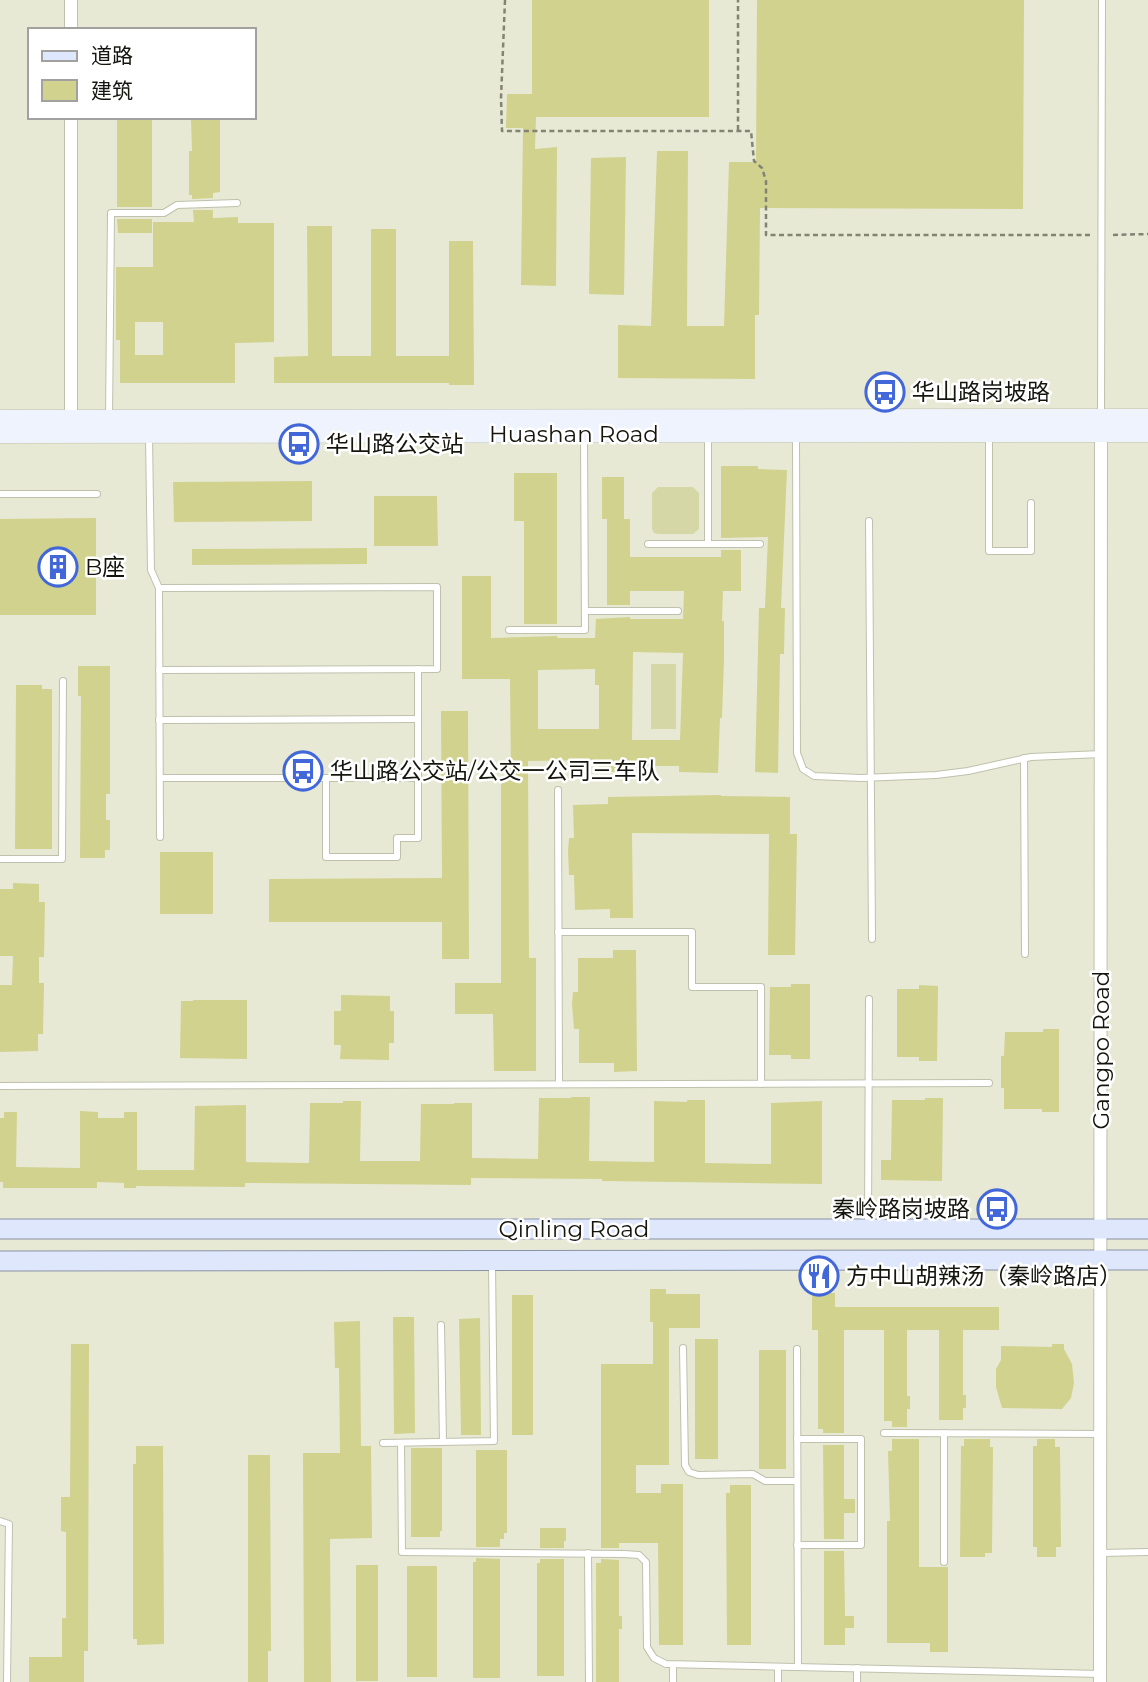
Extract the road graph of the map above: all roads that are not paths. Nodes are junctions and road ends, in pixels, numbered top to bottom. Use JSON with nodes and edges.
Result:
{"nodes":[{"id":1,"x":71,"y":0,"type":"edge"},
{"id":2,"x":1102,"y":0,"type":"edge"},
{"id":3,"x":71,"y":28,"type":"edge"},
{"id":4,"x":71,"y":119,"type":"edge"},
{"id":5,"x":237,"y":203,"type":"dead end"},
{"id":6,"x":1148,"y":418,"type":"edge"},
{"id":7,"x":0,"y":419,"type":"edge"},
{"id":8,"x":71,"y":419,"type":"junction"},
{"id":9,"x":109,"y":419,"type":"junction"},
{"id":10,"x":1101,"y":426,"type":"junction"},
{"id":11,"x":796,"y":433,"type":"junction"},
{"id":12,"x":989,"y":433,"type":"junction"},
{"id":13,"x":1148,"y":433,"type":"edge"},
{"id":14,"x":0,"y":434,"type":"edge"},
{"id":15,"x":149,"y":434,"type":"junction"},
{"id":16,"x":584,"y":434,"type":"junction"},
{"id":17,"x":708,"y":434,"type":"junction"},
{"id":18,"x":97,"y":494,"type":"dead end"},
{"id":19,"x":0,"y":495,"type":"edge"},
{"id":20,"x":1031,"y":503,"type":"dead end"},
{"id":21,"x":869,"y":521,"type":"dead end"},
{"id":22,"x":648,"y":544,"type":"dead end"},
{"id":23,"x":708,"y":544,"type":"junction"},
{"id":24,"x":760,"y":544,"type":"dead end"},
{"id":25,"x":159,"y":588,"type":"junction"},
{"id":26,"x":585,"y":611,"type":"junction"},
{"id":27,"x":678,"y":611,"type":"dead end"},
{"id":28,"x":509,"y":630,"type":"dead end"},
{"id":29,"x":418,"y":669,"type":"junction"},
{"id":30,"x":159,"y":670,"type":"junction"},
{"id":31,"x":63,"y":681,"type":"dead end"},
{"id":32,"x":418,"y":719,"type":"junction"},
{"id":33,"x":159,"y":720,"type":"junction"},
{"id":34,"x":1101,"y":754,"type":"junction"},
{"id":35,"x":1024,"y":758,"type":"junction"},
{"id":36,"x":160,"y":778,"type":"junction"},
{"id":37,"x":326,"y":778,"type":"junction"},
{"id":38,"x":418,"y":778,"type":"junction"},
{"id":39,"x":871,"y":778,"type":"junction"},
{"id":40,"x":558,"y":790,"type":"dead end"},
{"id":41,"x":160,"y":837,"type":"dead end"},
{"id":42,"x":0,"y":859,"type":"edge"},
{"id":43,"x":558,"y":932,"type":"junction"},
{"id":44,"x":872,"y":939,"type":"dead end"},
{"id":45,"x":1025,"y":954,"type":"dead end"},
{"id":46,"x":869,"y":999,"type":"dead end"},
{"id":47,"x":869,"y":1083,"type":"junction"},
{"id":48,"x":989,"y":1083,"type":"dead end"},
{"id":49,"x":559,"y":1084,"type":"junction"},
{"id":50,"x":761,"y":1084,"type":"junction"},
{"id":51,"x":0,"y":1086,"type":"edge"},
{"id":52,"x":1100,"y":1228,"type":"junction"},
{"id":53,"x":1148,"y":1228,"type":"edge"},
{"id":54,"x":0,"y":1229,"type":"edge"},
{"id":55,"x":868,"y":1229,"type":"junction"},
{"id":56,"x":1148,"y":1260,"type":"edge"},
{"id":57,"x":0,"y":1261,"type":"edge"},
{"id":58,"x":492,"y":1261,"type":"junction"},
{"id":59,"x":1100,"y":1261,"type":"junction"},
{"id":60,"x":441,"y":1325,"type":"dead end"},
{"id":61,"x":682,"y":1348,"type":"dead end"},
{"id":62,"x":797,"y":1349,"type":"dead end"},
{"id":63,"x":884,"y":1433,"type":"dead end"},
{"id":64,"x":944,"y":1433,"type":"junction"},
{"id":65,"x":1100,"y":1434,"type":"junction"},
{"id":66,"x":797,"y":1439,"type":"junction"},
{"id":67,"x":443,"y":1442,"type":"junction"},
{"id":68,"x":383,"y":1443,"type":"dead end"},
{"id":69,"x":401,"y":1443,"type":"junction"},
{"id":70,"x":797,"y":1481,"type":"junction"},
{"id":71,"x":0,"y":1521,"type":"edge"},
{"id":72,"x":797,"y":1545,"type":"junction"},
{"id":73,"x":1148,"y":1552,"type":"edge"},
{"id":74,"x":588,"y":1553,"type":"junction"},
{"id":75,"x":1100,"y":1553,"type":"junction"},
{"id":76,"x":944,"y":1562,"type":"dead end"},
{"id":77,"x":778,"y":1667,"type":"junction"},
{"id":78,"x":798,"y":1667,"type":"junction"},
{"id":79,"x":673,"y":1668,"type":"dead end"},
{"id":80,"x":857,"y":1668,"type":"junction"},
{"id":81,"x":1100,"y":1678,"type":"edge"},
{"id":82,"x":7,"y":1682,"type":"edge"},
{"id":83,"x":589,"y":1682,"type":"edge"},
{"id":84,"x":673,"y":1682,"type":"edge"},
{"id":85,"x":778,"y":1682,"type":"edge"},
{"id":86,"x":857,"y":1682,"type":"edge"}],
"edges":[{"from":1,"to":3,"type":"street"},
{"from":2,"to":10,"type":"lane"},
{"from":4,"to":8,"type":"street"},
{"from":5,"to":9,"type":"lane"},
{"from":6,"to":10,"type":"street","name":"Huashan Road"},
{"from":7,"to":8,"type":"street","name":"Huashan Road"},
{"from":8,"to":9,"type":"street","name":"Huashan Road"},
{"from":9,"to":10,"type":"street","name":"Huashan Road"},
{"from":10,"to":12,"type":"street","name":"Huashan Road"},
{"from":10,"to":13,"type":"street","name":"Huashan Road"},
{"from":10,"to":34,"type":"street","name":"Gangpo Road"},
{"from":11,"to":12,"type":"street","name":"Huashan Road"},
{"from":11,"to":17,"type":"street","name":"Huashan Road"},
{"from":11,"to":39,"type":"lane"},
{"from":12,"to":20,"type":"lane"},
{"from":14,"to":15,"type":"street","name":"Huashan Road"},
{"from":15,"to":16,"type":"street","name":"Huashan Road"},
{"from":15,"to":25,"type":"lane"},
{"from":16,"to":17,"type":"street","name":"Huashan Road"},
{"from":16,"to":26,"type":"lane"},
{"from":17,"to":23,"type":"lane"},
{"from":18,"to":19,"type":"lane"},
{"from":21,"to":39,"type":"lane"},
{"from":22,"to":23,"type":"lane"},
{"from":23,"to":24,"type":"lane"},
{"from":25,"to":29,"type":"lane"},
{"from":25,"to":30,"type":"lane"},
{"from":26,"to":27,"type":"lane"},
{"from":26,"to":28,"type":"lane"},
{"from":29,"to":30,"type":"lane"},
{"from":29,"to":32,"type":"lane"},
{"from":30,"to":33,"type":"lane"},
{"from":31,"to":42,"type":"lane"},
{"from":32,"to":33,"type":"lane"},
{"from":32,"to":38,"type":"lane"},
{"from":33,"to":36,"type":"lane"},
{"from":34,"to":35,"type":"lane"},
{"from":34,"to":52,"type":"street","name":"Gangpo Road"},
{"from":35,"to":39,"type":"lane"},
{"from":35,"to":45,"type":"lane"},
{"from":36,"to":37,"type":"lane"},
{"from":36,"to":41,"type":"lane"},
{"from":37,"to":38,"type":"lane"},
{"from":37,"to":38,"type":"lane"},
{"from":39,"to":44,"type":"lane"},
{"from":40,"to":43,"type":"lane"},
{"from":43,"to":49,"type":"lane"},
{"from":43,"to":50,"type":"lane"},
{"from":46,"to":47,"type":"lane"},
{"from":47,"to":48,"type":"lane"},
{"from":47,"to":50,"type":"lane"},
{"from":47,"to":55,"type":"lane"},
{"from":49,"to":50,"type":"lane"},
{"from":49,"to":51,"type":"lane"},
{"from":52,"to":53,"type":"main road","name":"Qinling Road"},
{"from":52,"to":55,"type":"main road","name":"Qinling Road"},
{"from":52,"to":59,"type":"street","name":"Gangpo Road"},
{"from":54,"to":55,"type":"main road","name":"Qinling Road"},
{"from":56,"to":59,"type":"main road","name":"Qinling Road"},
{"from":57,"to":58,"type":"main road","name":"Qinling Road"},
{"from":58,"to":59,"type":"main road","name":"Qinling Road"},
{"from":58,"to":67,"type":"lane"},
{"from":59,"to":65,"type":"street","name":"Gangpo Road"},
{"from":60,"to":67,"type":"lane"},
{"from":61,"to":70,"type":"lane"},
{"from":62,"to":66,"type":"lane"},
{"from":63,"to":64,"type":"lane"},
{"from":64,"to":65,"type":"lane"},
{"from":64,"to":76,"type":"lane"},
{"from":65,"to":75,"type":"street","name":"Gangpo Road"},
{"from":66,"to":70,"type":"lane"},
{"from":66,"to":72,"type":"lane"},
{"from":67,"to":69,"type":"lane"},
{"from":68,"to":69,"type":"lane"},
{"from":69,"to":74,"type":"lane"},
{"from":70,"to":72,"type":"lane"},
{"from":71,"to":82,"type":"lane"},
{"from":72,"to":78,"type":"lane"},
{"from":73,"to":75,"type":"lane"},
{"from":74,"to":77,"type":"lane"},
{"from":74,"to":83,"type":"lane"},
{"from":75,"to":81,"type":"street","name":"Gangpo Road"},
{"from":77,"to":78,"type":"lane"},
{"from":77,"to":85,"type":"lane"},
{"from":78,"to":80,"type":"lane"},
{"from":79,"to":84,"type":"lane"},
{"from":80,"to":81,"type":"lane"},
{"from":80,"to":86,"type":"lane"}]}
